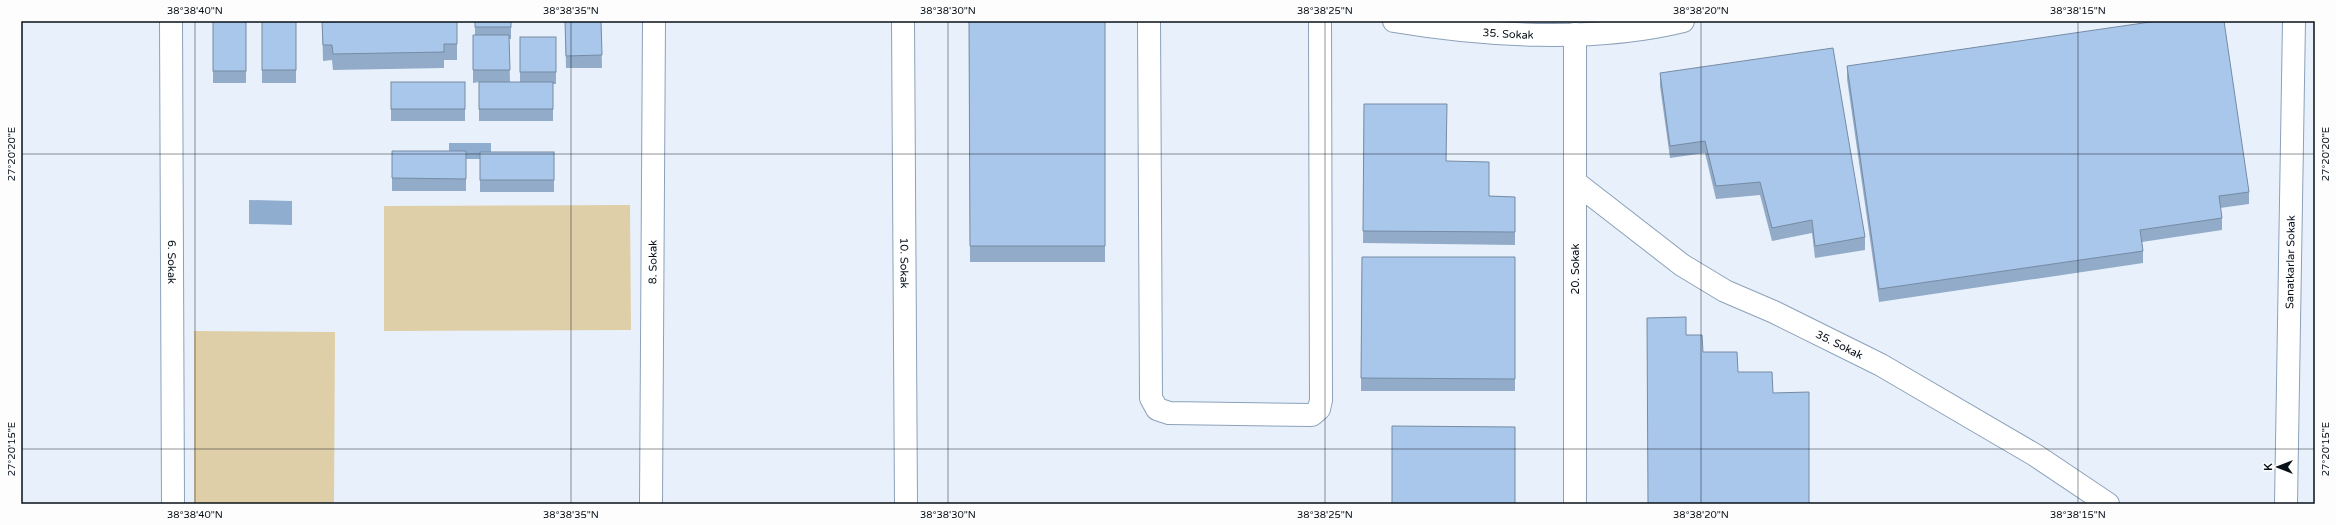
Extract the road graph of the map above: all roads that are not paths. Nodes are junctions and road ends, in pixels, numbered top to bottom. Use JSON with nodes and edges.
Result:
{"nodes":[{"id":1,"x":171,"y":21,"type":"edge"},
{"id":2,"x":654,"y":21,"type":"edge"},
{"id":3,"x":903,"y":21,"type":"edge"},
{"id":4,"x":1149,"y":21,"type":"edge"},
{"id":5,"x":1320,"y":21,"type":"edge"},
{"id":6,"x":1394,"y":21,"type":"edge"},
{"id":7,"x":1683,"y":21,"type":"edge"},
{"id":8,"x":2294,"y":21,"type":"edge"},
{"id":9,"x":1575,"y":34,"type":"junction"},
{"id":10,"x":1575,"y":182,"type":"junction"},
{"id":11,"x":173,"y":504,"type":"edge"},
{"id":12,"x":651,"y":504,"type":"edge"},
{"id":13,"x":906,"y":504,"type":"edge"},
{"id":14,"x":1575,"y":504,"type":"edge"},
{"id":15,"x":2108,"y":504,"type":"edge"},
{"id":16,"x":2286,"y":504,"type":"edge"}],
"edges":[{"from":1,"to":11,"type":"street","name":"6. Sokak"},
{"from":2,"to":12,"type":"street","name":"8. Sokak"},
{"from":3,"to":13,"type":"street","name":"10. Sokak"},
{"from":4,"to":5,"type":"street"},
{"from":6,"to":9,"type":"street","name":"35. Sokak"},
{"from":7,"to":9,"type":"street","name":"35. Sokak"},
{"from":8,"to":16,"type":"street","name":"Sanatkarlar Sokak"},
{"from":9,"to":10,"type":"street","name":"20. Sokak"},
{"from":10,"to":14,"type":"street","name":"20. Sokak"},
{"from":10,"to":15,"type":"street","name":"35. Sokak"}]}
